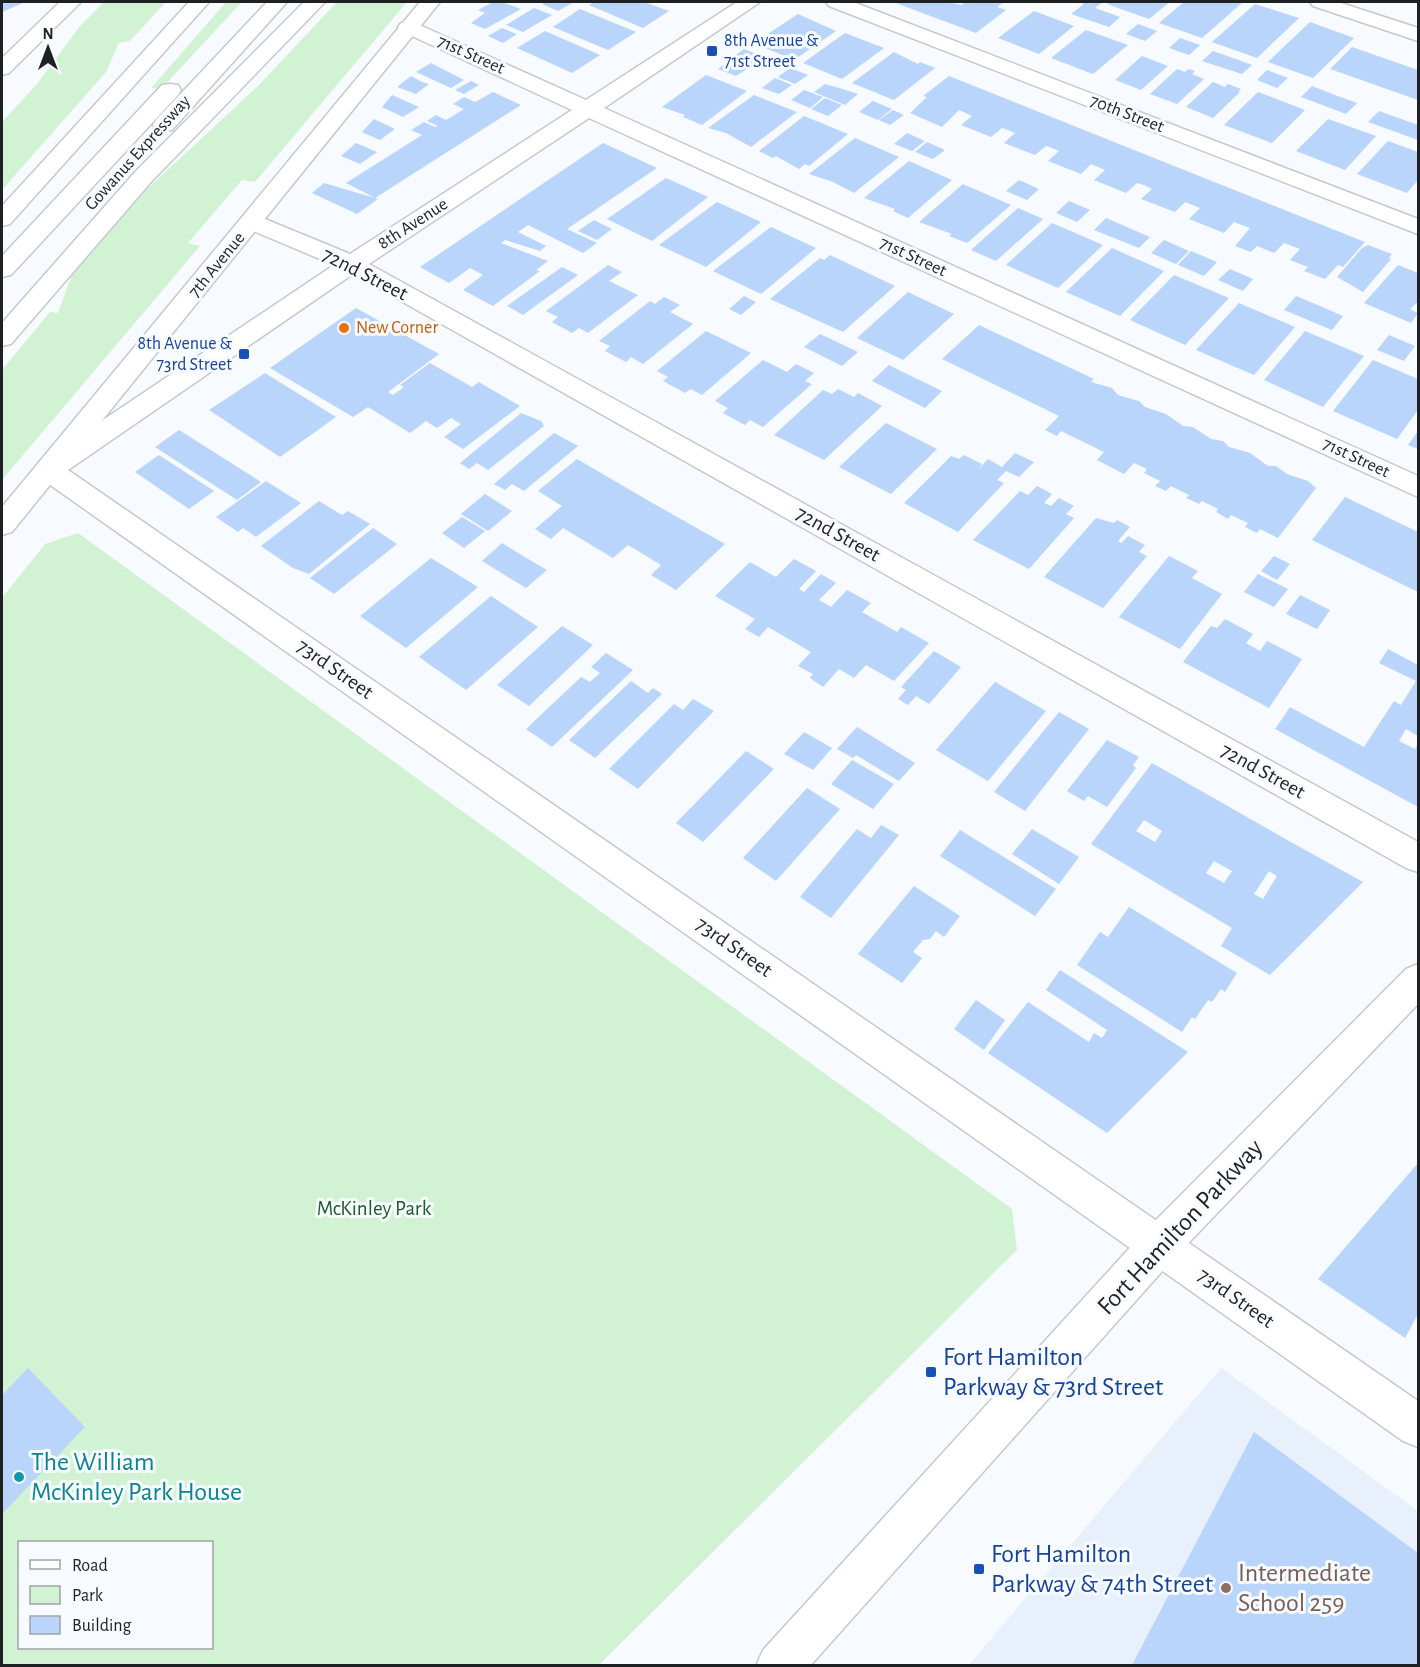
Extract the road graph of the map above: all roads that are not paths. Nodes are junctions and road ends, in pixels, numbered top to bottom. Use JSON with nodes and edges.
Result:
{"nodes":[{"id":1,"x":71,"y":2,"type":"edge"},
{"id":2,"x":199,"y":2,"type":"edge"},
{"id":3,"x":315,"y":2,"type":"edge"},
{"id":4,"x":430,"y":2,"type":"edge"},
{"id":5,"x":750,"y":2,"type":"edge"},
{"id":6,"x":836,"y":2,"type":"edge"},
{"id":7,"x":1320,"y":2,"type":"edge"},
{"id":8,"x":267,"y":4,"type":"edge"},
{"id":9,"x":408,"y":27,"type":"junction"},
{"id":10,"x":1419,"y":35,"type":"edge"},
{"id":11,"x":2,"y":69,"type":"edge"},
{"id":12,"x":588,"y":108,"type":"junction"},
{"id":13,"x":2,"y":219,"type":"edge"},
{"id":14,"x":252,"y":222,"type":"junction"},
{"id":15,"x":1419,"y":227,"type":"edge"},
{"id":16,"x":352,"y":264,"type":"junction"},
{"id":17,"x":2,"y":270,"type":"edge"},
{"id":18,"x":2,"y":308,"type":"edge"},
{"id":19,"x":2,"y":338,"type":"edge"},
{"id":20,"x":49,"y":470,"type":"junction"},
{"id":21,"x":1419,"y":487,"type":"edge"},
{"id":22,"x":2,"y":525,"type":"edge"},
{"id":23,"x":1419,"y":858,"type":"edge"},
{"id":24,"x":1419,"y":980,"type":"edge"},
{"id":25,"x":1160,"y":1244,"type":"junction"},
{"id":26,"x":1419,"y":1426,"type":"edge"},
{"id":27,"x":779,"y":1665,"type":"edge"}],
"edges":[{"from":1,"to":11,"type":"main road"},
{"from":2,"to":13,"type":"main road"},
{"from":3,"to":19,"type":"main road"},
{"from":4,"to":9,"type":"main road","name":"7th Avenue"},
{"from":5,"to":12,"type":"main road","name":"8th Avenue"},
{"from":6,"to":15,"type":"main road","name":"70th Street"},
{"from":7,"to":10,"type":"main road"},
{"from":8,"to":17,"type":"main road"},
{"from":8,"to":18,"type":"main road","name":"Gowanus Expressway"},
{"from":9,"to":12,"type":"main road","name":"71st Street"},
{"from":9,"to":14,"type":"main road","name":"7th Avenue"},
{"from":12,"to":16,"type":"main road","name":"8th Avenue"},
{"from":12,"to":21,"type":"main road","name":"71st Street"},
{"from":14,"to":16,"type":"main road","name":"72nd Street"},
{"from":14,"to":20,"type":"main road","name":"7th Avenue"},
{"from":16,"to":20,"type":"main road","name":"8th Avenue"},
{"from":16,"to":23,"type":"main road","name":"72nd Street"},
{"from":20,"to":22,"type":"main road","name":"7th Avenue"},
{"from":20,"to":25,"type":"main road","name":"73rd Street"},
{"from":24,"to":25,"type":"main road","name":"Fort Hamilton Parkway"},
{"from":25,"to":26,"type":"main road","name":"73rd Street"},
{"from":25,"to":27,"type":"main road","name":"Fort Hamilton Parkway"}]}
